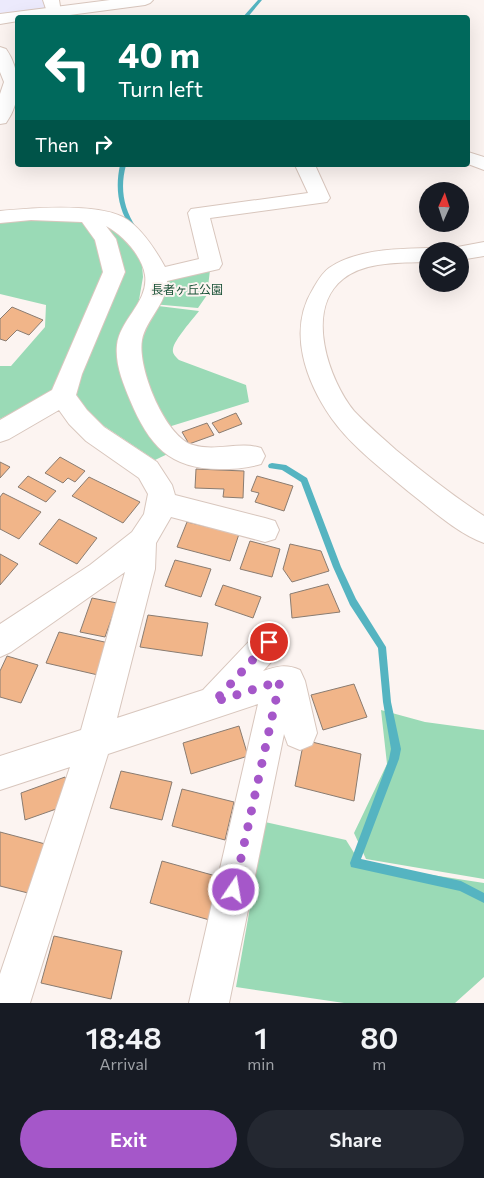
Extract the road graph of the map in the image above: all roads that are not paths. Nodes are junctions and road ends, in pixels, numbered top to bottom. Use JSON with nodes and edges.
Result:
{"nodes":[{"id":1,"x":145,"y":0,"type":"edge"},
{"id":2,"x":52,"y":6,"type":"edge"},
{"id":3,"x":15,"y":15,"type":"edge"},
{"id":4,"x":16,"y":15,"type":"edge"},
{"id":5,"x":0,"y":19,"type":"edge"},
{"id":6,"x":8,"y":62,"type":"edge"},
{"id":7,"x":0,"y":119,"type":"edge"},
{"id":8,"x":470,"y":159,"type":"edge"},
{"id":9,"x":484,"y":164,"type":"edge"},
{"id":10,"x":306,"y":167,"type":"edge"},
{"id":11,"x":88,"y":216,"type":"junction"},
{"id":12,"x":0,"y":217,"type":"edge"},
{"id":13,"x":484,"y":249,"type":"edge"},
{"id":14,"x":469,"y":251,"type":"edge"},
{"id":15,"x":419,"y":255,"type":"edge"},
{"id":16,"x":158,"y":276,"type":"junction"},
{"id":17,"x":63,"y":396,"type":"junction"},
{"id":18,"x":0,"y":432,"type":"edge"},
{"id":19,"x":252,"y":456,"type":"dead end"},
{"id":20,"x":160,"y":503,"type":"junction"},
{"id":21,"x":265,"y":530,"type":"dead end"},
{"id":22,"x":484,"y":531,"type":"edge"},
{"id":23,"x":142,"y":542,"type":"junction"},
{"id":24,"x":0,"y":642,"type":"edge"},
{"id":25,"x":269,"y":642,"type":"dead end"},
{"id":26,"x":280,"y":681,"type":"junction"},
{"id":27,"x":214,"y":702,"type":"junction"},
{"id":28,"x":300,"y":732,"type":"dead end"},
{"id":29,"x":95,"y":742,"type":"junction"},
{"id":30,"x":0,"y":773,"type":"edge"},
{"id":31,"x":10,"y":1003,"type":"edge"},
{"id":32,"x":209,"y":1003,"type":"edge"}],
"edges":[{"from":1,"to":2,"type":"street"},
{"from":2,"to":4,"type":"street"},
{"from":3,"to":5,"type":"street"},
{"from":6,"to":7,"type":"street"},
{"from":8,"to":9,"type":"street"},
{"from":10,"to":16,"type":"street"},
{"from":11,"to":12,"type":"street"},
{"from":11,"to":16,"type":"street"},
{"from":11,"to":17,"type":"street"},
{"from":13,"to":14,"type":"street"},
{"from":15,"to":22,"type":"street"},
{"from":16,"to":19,"type":"street"},
{"from":17,"to":18,"type":"street"},
{"from":17,"to":20,"type":"street"},
{"from":20,"to":21,"type":"street"},
{"from":20,"to":23,"type":"street"},
{"from":23,"to":24,"type":"street"},
{"from":23,"to":29,"type":"street"},
{"from":25,"to":27,"type":"street"},
{"from":26,"to":27,"type":"street"},
{"from":26,"to":28,"type":"street"},
{"from":26,"to":32,"type":"street"},
{"from":27,"to":29,"type":"street"},
{"from":29,"to":30,"type":"street"},
{"from":29,"to":31,"type":"street"}]}
